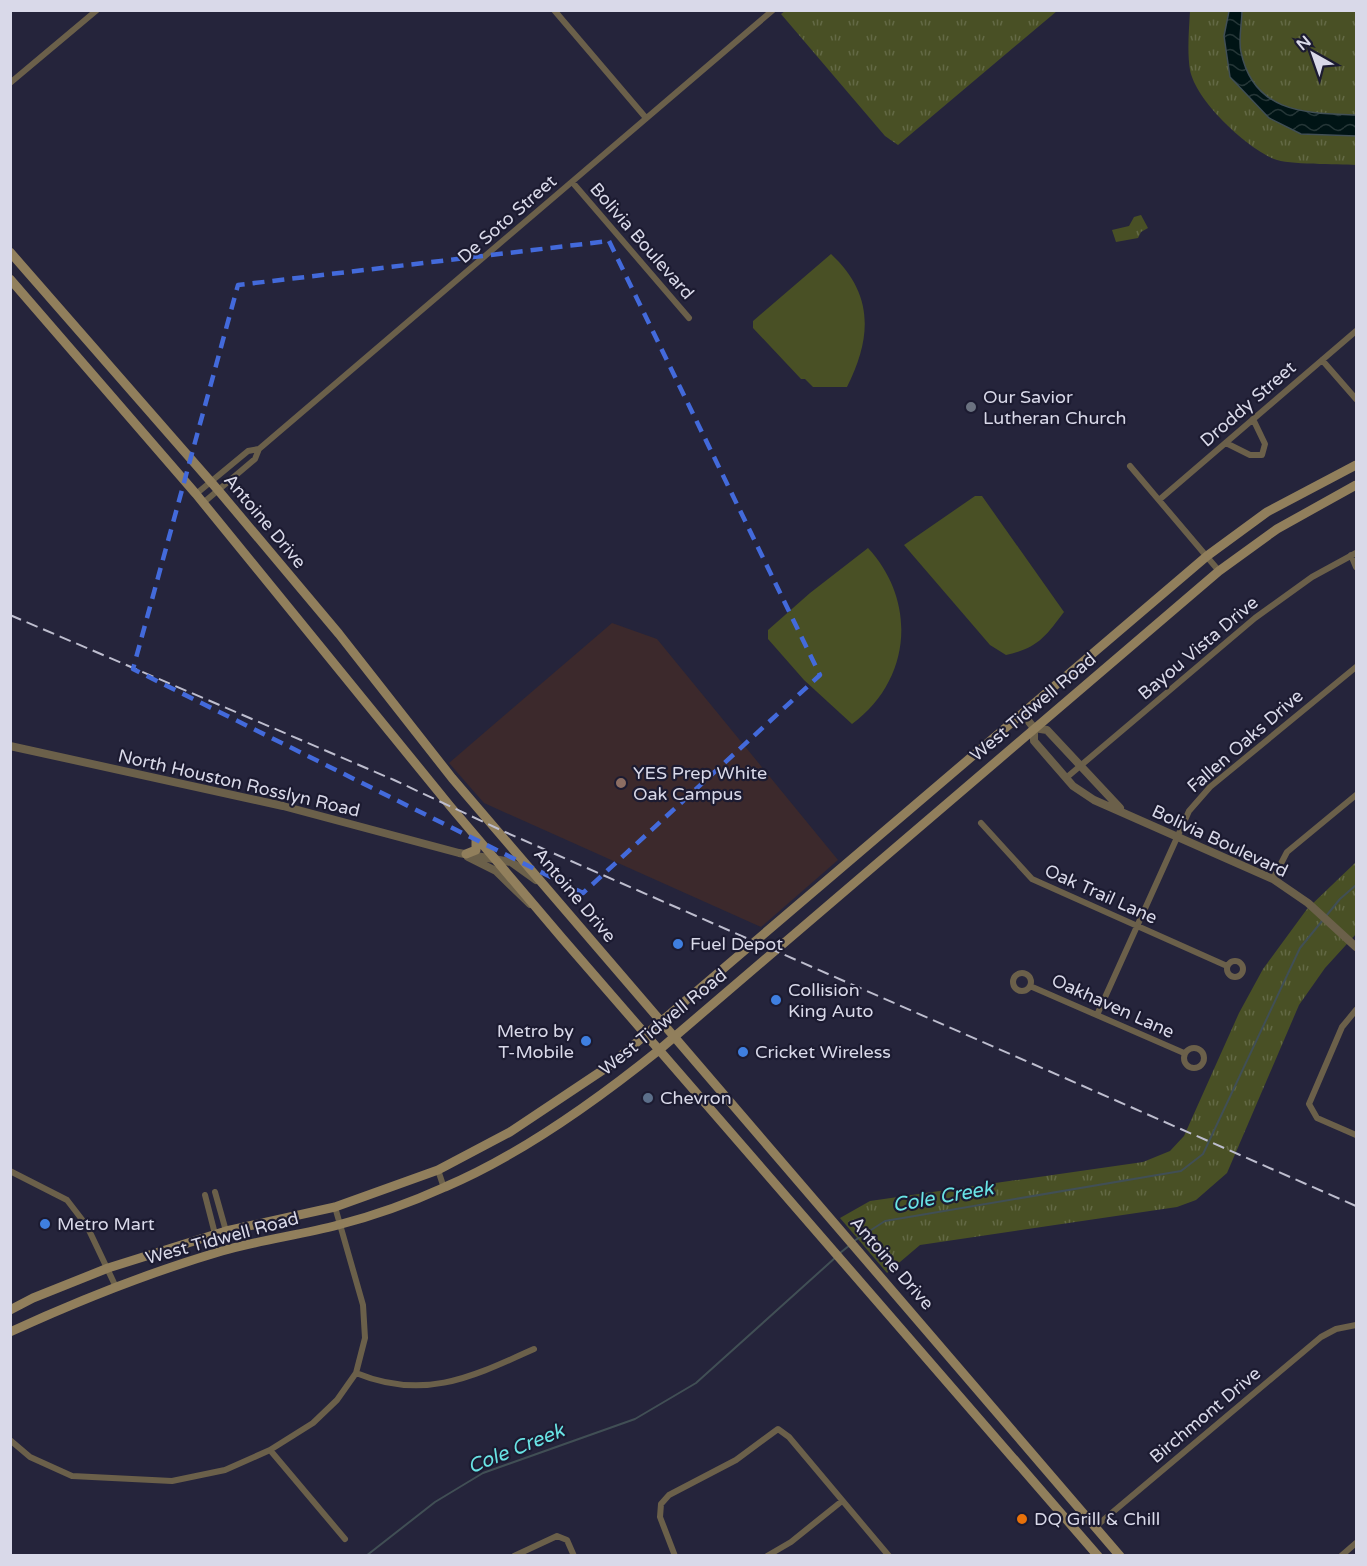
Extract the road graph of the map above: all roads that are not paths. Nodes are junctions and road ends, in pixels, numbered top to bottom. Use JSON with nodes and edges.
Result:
{"nodes":[{"id":1,"x":97,"y":10,"type":"edge"},
{"id":2,"x":554,"y":10,"type":"edge"},
{"id":3,"x":773,"y":10,"type":"edge"},
{"id":4,"x":10,"y":83,"type":"edge"},
{"id":5,"x":646,"y":118,"type":"junction"},
{"id":6,"x":573,"y":183,"type":"junction"},
{"id":7,"x":10,"y":252,"type":"edge"},
{"id":8,"x":10,"y":279,"type":"edge"},
{"id":9,"x":689,"y":318,"type":"dead end"},
{"id":10,"x":1356,"y":331,"type":"edge"},
{"id":11,"x":1322,"y":360,"type":"junction"},
{"id":12,"x":1356,"y":399,"type":"edge"},
{"id":13,"x":1253,"y":419,"type":"junction"},
{"id":14,"x":1226,"y":443,"type":"junction"},
{"id":15,"x":259,"y":449,"type":"junction"},
{"id":16,"x":1356,"y":465,"type":"edge"},
{"id":17,"x":1130,"y":466,"type":"dead end"},
{"id":18,"x":1340,"y":473,"type":"junction"},
{"id":19,"x":211,"y":482,"type":"junction"},
{"id":20,"x":1352,"y":487,"type":"edge"},
{"id":21,"x":218,"y":490,"type":"junction"},
{"id":22,"x":196,"y":494,"type":"junction"},
{"id":23,"x":1159,"y":500,"type":"junction"},
{"id":24,"x":203,"y":503,"type":"junction"},
{"id":25,"x":1354,"y":554,"type":"edge"},
{"id":26,"x":1207,"y":556,"type":"junction"},
{"id":27,"x":1356,"y":567,"type":"edge"},
{"id":28,"x":1219,"y":571,"type":"junction"},
{"id":29,"x":1125,"y":625,"type":"junction"},
{"id":30,"x":1137,"y":640,"type":"junction"},
{"id":31,"x":1356,"y":667,"type":"edge"},
{"id":32,"x":1022,"y":713,"type":"junction"},
{"id":33,"x":1034,"y":728,"type":"junction"},
{"id":34,"x":10,"y":746,"type":"edge"},
{"id":35,"x":1080,"y":767,"type":"junction"},
{"id":36,"x":1066,"y":778,"type":"junction"},
{"id":37,"x":1356,"y":795,"type":"edge"},
{"id":38,"x":920,"y":801,"type":"junction"},
{"id":39,"x":1123,"y":811,"type":"junction"},
{"id":40,"x":933,"y":814,"type":"junction"},
{"id":41,"x":981,"y":823,"type":"dead end"},
{"id":42,"x":475,"y":835,"type":"junction"},
{"id":43,"x":1176,"y":836,"type":"junction"},
{"id":44,"x":462,"y":854,"type":"junction"},
{"id":45,"x":497,"y":860,"type":"junction"},
{"id":46,"x":836,"y":873,"type":"junction"},
{"id":47,"x":1273,"y":879,"type":"junction"},
{"id":48,"x":848,"y":887,"type":"junction"},
{"id":49,"x":549,"y":890,"type":"junction"},
{"id":50,"x":544,"y":916,"type":"junction"},
{"id":51,"x":579,"y":926,"type":"junction"},
{"id":52,"x":1137,"y":927,"type":"junction"},
{"id":53,"x":562,"y":938,"type":"junction"},
{"id":54,"x":1353,"y":944,"type":"edge"},
{"id":55,"x":739,"y":956,"type":"junction"},
{"id":56,"x":1227,"y":966,"type":"dead end"},
{"id":57,"x":752,"y":970,"type":"junction"},
{"id":58,"x":1030,"y":986,"type":"dead end"},
{"id":59,"x":1356,"y":1010,"type":"edge"},
{"id":60,"x":1097,"y":1015,"type":"junction"},
{"id":61,"x":661,"y":1023,"type":"junction"},
{"id":62,"x":647,"y":1035,"type":"junction"},
{"id":63,"x":673,"y":1038,"type":"junction"},
{"id":64,"x":659,"y":1050,"type":"junction"},
{"id":65,"x":1184,"y":1053,"type":"dead end"},
{"id":66,"x":1356,"y":1135,"type":"edge"},
{"id":67,"x":438,"y":1170,"type":"junction"},
{"id":68,"x":10,"y":1171,"type":"edge"},
{"id":69,"x":444,"y":1188,"type":"junction"},
{"id":70,"x":215,"y":1192,"type":"dead end"},
{"id":71,"x":205,"y":1195,"type":"dead end"},
{"id":72,"x":335,"y":1207,"type":"junction"},
{"id":73,"x":340,"y":1224,"type":"junction"},
{"id":74,"x":226,"y":1231,"type":"junction"},
{"id":75,"x":215,"y":1234,"type":"junction"},
{"id":76,"x":224,"y":1251,"type":"junction"},
{"id":77,"x":108,"y":1268,"type":"junction"},
{"id":78,"x":114,"y":1285,"type":"junction"},
{"id":79,"x":10,"y":1310,"type":"edge"},
{"id":80,"x":1356,"y":1326,"type":"edge"},
{"id":81,"x":10,"y":1332,"type":"edge"},
{"id":82,"x":943,"y":1348,"type":"junction"},
{"id":83,"x":534,"y":1349,"type":"dead end"},
{"id":84,"x":928,"y":1361,"type":"junction"},
{"id":85,"x":357,"y":1373,"type":"junction"},
{"id":86,"x":1012,"y":1428,"type":"junction"},
{"id":87,"x":998,"y":1439,"type":"junction"},
{"id":88,"x":10,"y":1440,"type":"edge"},
{"id":89,"x":270,"y":1450,"type":"junction"},
{"id":90,"x":842,"y":1501,"type":"junction"},
{"id":91,"x":1095,"y":1527,"type":"junction"},
{"id":92,"x":1082,"y":1537,"type":"junction"},
{"id":93,"x":345,"y":1539,"type":"dead end"},
{"id":94,"x":1356,"y":1543,"type":"edge"},
{"id":95,"x":514,"y":1556,"type":"edge"},
{"id":96,"x":574,"y":1556,"type":"edge"},
{"id":97,"x":675,"y":1556,"type":"edge"},
{"id":98,"x":767,"y":1556,"type":"edge"},
{"id":99,"x":889,"y":1556,"type":"edge"},
{"id":100,"x":1098,"y":1556,"type":"edge"},
{"id":101,"x":1120,"y":1556,"type":"edge"},
{"id":102,"x":1341,"y":1556,"type":"edge"}],
"edges":[{"from":1,"to":4,"type":"street"},
{"from":2,"to":5,"type":"street"},
{"from":3,"to":5,"type":"street","name":"De Soto Street"},
{"from":5,"to":6,"type":"street","name":"De Soto Street"},
{"from":6,"to":9,"type":"street","name":"Bolivia Boulevard"},
{"from":6,"to":15,"type":"street","name":"De Soto Street"},
{"from":7,"to":19,"type":"main road","name":"Antoine Drive"},
{"from":8,"to":22,"type":"main road","name":"Antoine Drive"},
{"from":10,"to":11,"type":"street","name":"Droddy Street"},
{"from":11,"to":12,"type":"street"},
{"from":11,"to":13,"type":"street","name":"Droddy Street"},
{"from":13,"to":14,"type":"street","name":"Droddy Street"},
{"from":13,"to":14,"type":"street"},
{"from":14,"to":23,"type":"street","name":"Droddy Street"},
{"from":15,"to":19,"type":"street","name":"De Soto Street"},
{"from":15,"to":21,"type":"street","name":"De Soto Street"},
{"from":16,"to":18,"type":"main road","name":"West Tidwell Road"},
{"from":17,"to":23,"type":"street"},
{"from":18,"to":20,"type":"main road"},
{"from":18,"to":26,"type":"main road","name":"West Tidwell Road"},
{"from":19,"to":21,"type":"main road","name":"Antoine Drive"},
{"from":19,"to":22,"type":"street","name":"De Soto Street"},
{"from":20,"to":28,"type":"main road","name":"West Tidwell Road"},
{"from":21,"to":24,"type":"street","name":"De Soto Street"},
{"from":21,"to":49,"type":"main road","name":"Antoine Drive"},
{"from":22,"to":24,"type":"main road","name":"Antoine Drive"},
{"from":23,"to":26,"type":"street"},
{"from":24,"to":42,"type":"main road","name":"Antoine Drive"},
{"from":25,"to":27,"type":"street"},
{"from":25,"to":35,"type":"street","name":"Bayou Vista Drive"},
{"from":26,"to":28,"type":"street"},
{"from":26,"to":29,"type":"main road","name":"West Tidwell Road"},
{"from":28,"to":30,"type":"main road","name":"West Tidwell Road"},
{"from":29,"to":30,"type":"main road"},
{"from":29,"to":32,"type":"main road","name":"West Tidwell Road"},
{"from":30,"to":33,"type":"main road","name":"West Tidwell Road"},
{"from":31,"to":43,"type":"street","name":"Fallen Oaks Drive"},
{"from":32,"to":33,"type":"street","name":"Bolivia Boulevard"},
{"from":32,"to":38,"type":"main road","name":"West Tidwell Road"},
{"from":33,"to":35,"type":"street","name":"Bolivia Boulevard"},
{"from":33,"to":36,"type":"street","name":"Bolivia Boulevard"},
{"from":33,"to":40,"type":"main road","name":"West Tidwell Road"},
{"from":34,"to":44,"type":"street","name":"North Houston Rosslyn Road"},
{"from":35,"to":36,"type":"street","name":"Bayou Vista Drive"},
{"from":35,"to":39,"type":"street","name":"Bolivia Boulevard"},
{"from":36,"to":39,"type":"street","name":"Bolivia Boulevard"},
{"from":37,"to":47,"type":"street"},
{"from":38,"to":40,"type":"main road"},
{"from":38,"to":46,"type":"main road","name":"West Tidwell Road"},
{"from":39,"to":43,"type":"street","name":"Bolivia Boulevard"},
{"from":40,"to":48,"type":"main road","name":"West Tidwell Road"},
{"from":41,"to":52,"type":"street","name":"Oak Trail Lane"},
{"from":42,"to":44,"type":"main road"},
{"from":42,"to":45,"type":"main road","name":"Antoine Drive"},
{"from":43,"to":47,"type":"street","name":"Bolivia Boulevard"},
{"from":43,"to":52,"type":"street","name":"Fallen Oaks Drive"},
{"from":44,"to":45,"type":"street","name":"North Houston Rosslyn Road"},
{"from":44,"to":50,"type":"street","name":"North Houston Rosslyn Road"},
{"from":45,"to":49,"type":"street","name":"North Houston Rosslyn Road"},
{"from":45,"to":50,"type":"main road","name":"Antoine Drive"},
{"from":46,"to":48,"type":"main road"},
{"from":46,"to":55,"type":"main road","name":"West Tidwell Road"},
{"from":47,"to":54,"type":"street","name":"Bolivia Boulevard"},
{"from":48,"to":57,"type":"main road","name":"West Tidwell Road"},
{"from":49,"to":51,"type":"main road","name":"Antoine Drive"},
{"from":50,"to":53,"type":"main road","name":"Antoine Drive"},
{"from":51,"to":53,"type":"main road"},
{"from":51,"to":61,"type":"main road","name":"Antoine Drive"},
{"from":52,"to":56,"type":"street","name":"Oak Trail Lane"},
{"from":52,"to":60,"type":"street","name":"Fallen Oaks Drive"},
{"from":53,"to":62,"type":"main road","name":"Antoine Drive"},
{"from":55,"to":57,"type":"main road"},
{"from":55,"to":61,"type":"main road","name":"West Tidwell Road"},
{"from":57,"to":63,"type":"main road","name":"West Tidwell Road"},
{"from":58,"to":60,"type":"street","name":"Oakhaven Lane"},
{"from":59,"to":66,"type":"street"},
{"from":60,"to":65,"type":"street","name":"Oakhaven Lane"},
{"from":61,"to":62,"type":"main road","name":"West Tidwell Road"},
{"from":61,"to":63,"type":"main road","name":"Antoine Drive"},
{"from":62,"to":64,"type":"main road","name":"Antoine Drive"},
{"from":62,"to":67,"type":"main road","name":"West Tidwell Road"},
{"from":63,"to":64,"type":"main road","name":"West Tidwell Road"},
{"from":63,"to":82,"type":"main road","name":"Antoine Drive"},
{"from":64,"to":69,"type":"main road","name":"West Tidwell Road"},
{"from":64,"to":84,"type":"main road","name":"Antoine Drive"},
{"from":67,"to":69,"type":"street"},
{"from":67,"to":72,"type":"main road","name":"West Tidwell Road"},
{"from":68,"to":77,"type":"street"},
{"from":69,"to":73,"type":"main road","name":"West Tidwell Road"},
{"from":70,"to":74,"type":"street"},
{"from":71,"to":75,"type":"street"},
{"from":72,"to":73,"type":"street"},
{"from":72,"to":74,"type":"main road","name":"West Tidwell Road"},
{"from":73,"to":76,"type":"main road","name":"West Tidwell Road"},
{"from":73,"to":85,"type":"street"},
{"from":74,"to":75,"type":"main road","name":"West Tidwell Road"},
{"from":74,"to":76,"type":"main road"},
{"from":75,"to":76,"type":"main road"},
{"from":75,"to":77,"type":"main road","name":"West Tidwell Road"},
{"from":76,"to":78,"type":"main road","name":"West Tidwell Road"},
{"from":77,"to":78,"type":"street"},
{"from":77,"to":79,"type":"main road","name":"West Tidwell Road"},
{"from":78,"to":81,"type":"main road","name":"West Tidwell Road"},
{"from":80,"to":91,"type":"street","name":"Birchmont Drive"},
{"from":82,"to":84,"type":"main road"},
{"from":82,"to":86,"type":"main road","name":"Antoine Drive"},
{"from":83,"to":85,"type":"street"},
{"from":84,"to":87,"type":"main road","name":"Antoine Drive"},
{"from":85,"to":89,"type":"street"},
{"from":86,"to":87,"type":"main road"},
{"from":86,"to":91,"type":"main road","name":"Antoine Drive"},
{"from":87,"to":92,"type":"main road","name":"Antoine Drive"},
{"from":88,"to":89,"type":"street"},
{"from":89,"to":93,"type":"street"},
{"from":90,"to":97,"type":"street"},
{"from":90,"to":98,"type":"street"},
{"from":90,"to":99,"type":"street"},
{"from":91,"to":92,"type":"main road"},
{"from":91,"to":101,"type":"main road","name":"Antoine Drive"},
{"from":92,"to":100,"type":"main road","name":"Antoine Drive"},
{"from":94,"to":102,"type":"street"},
{"from":95,"to":96,"type":"street"}]}
